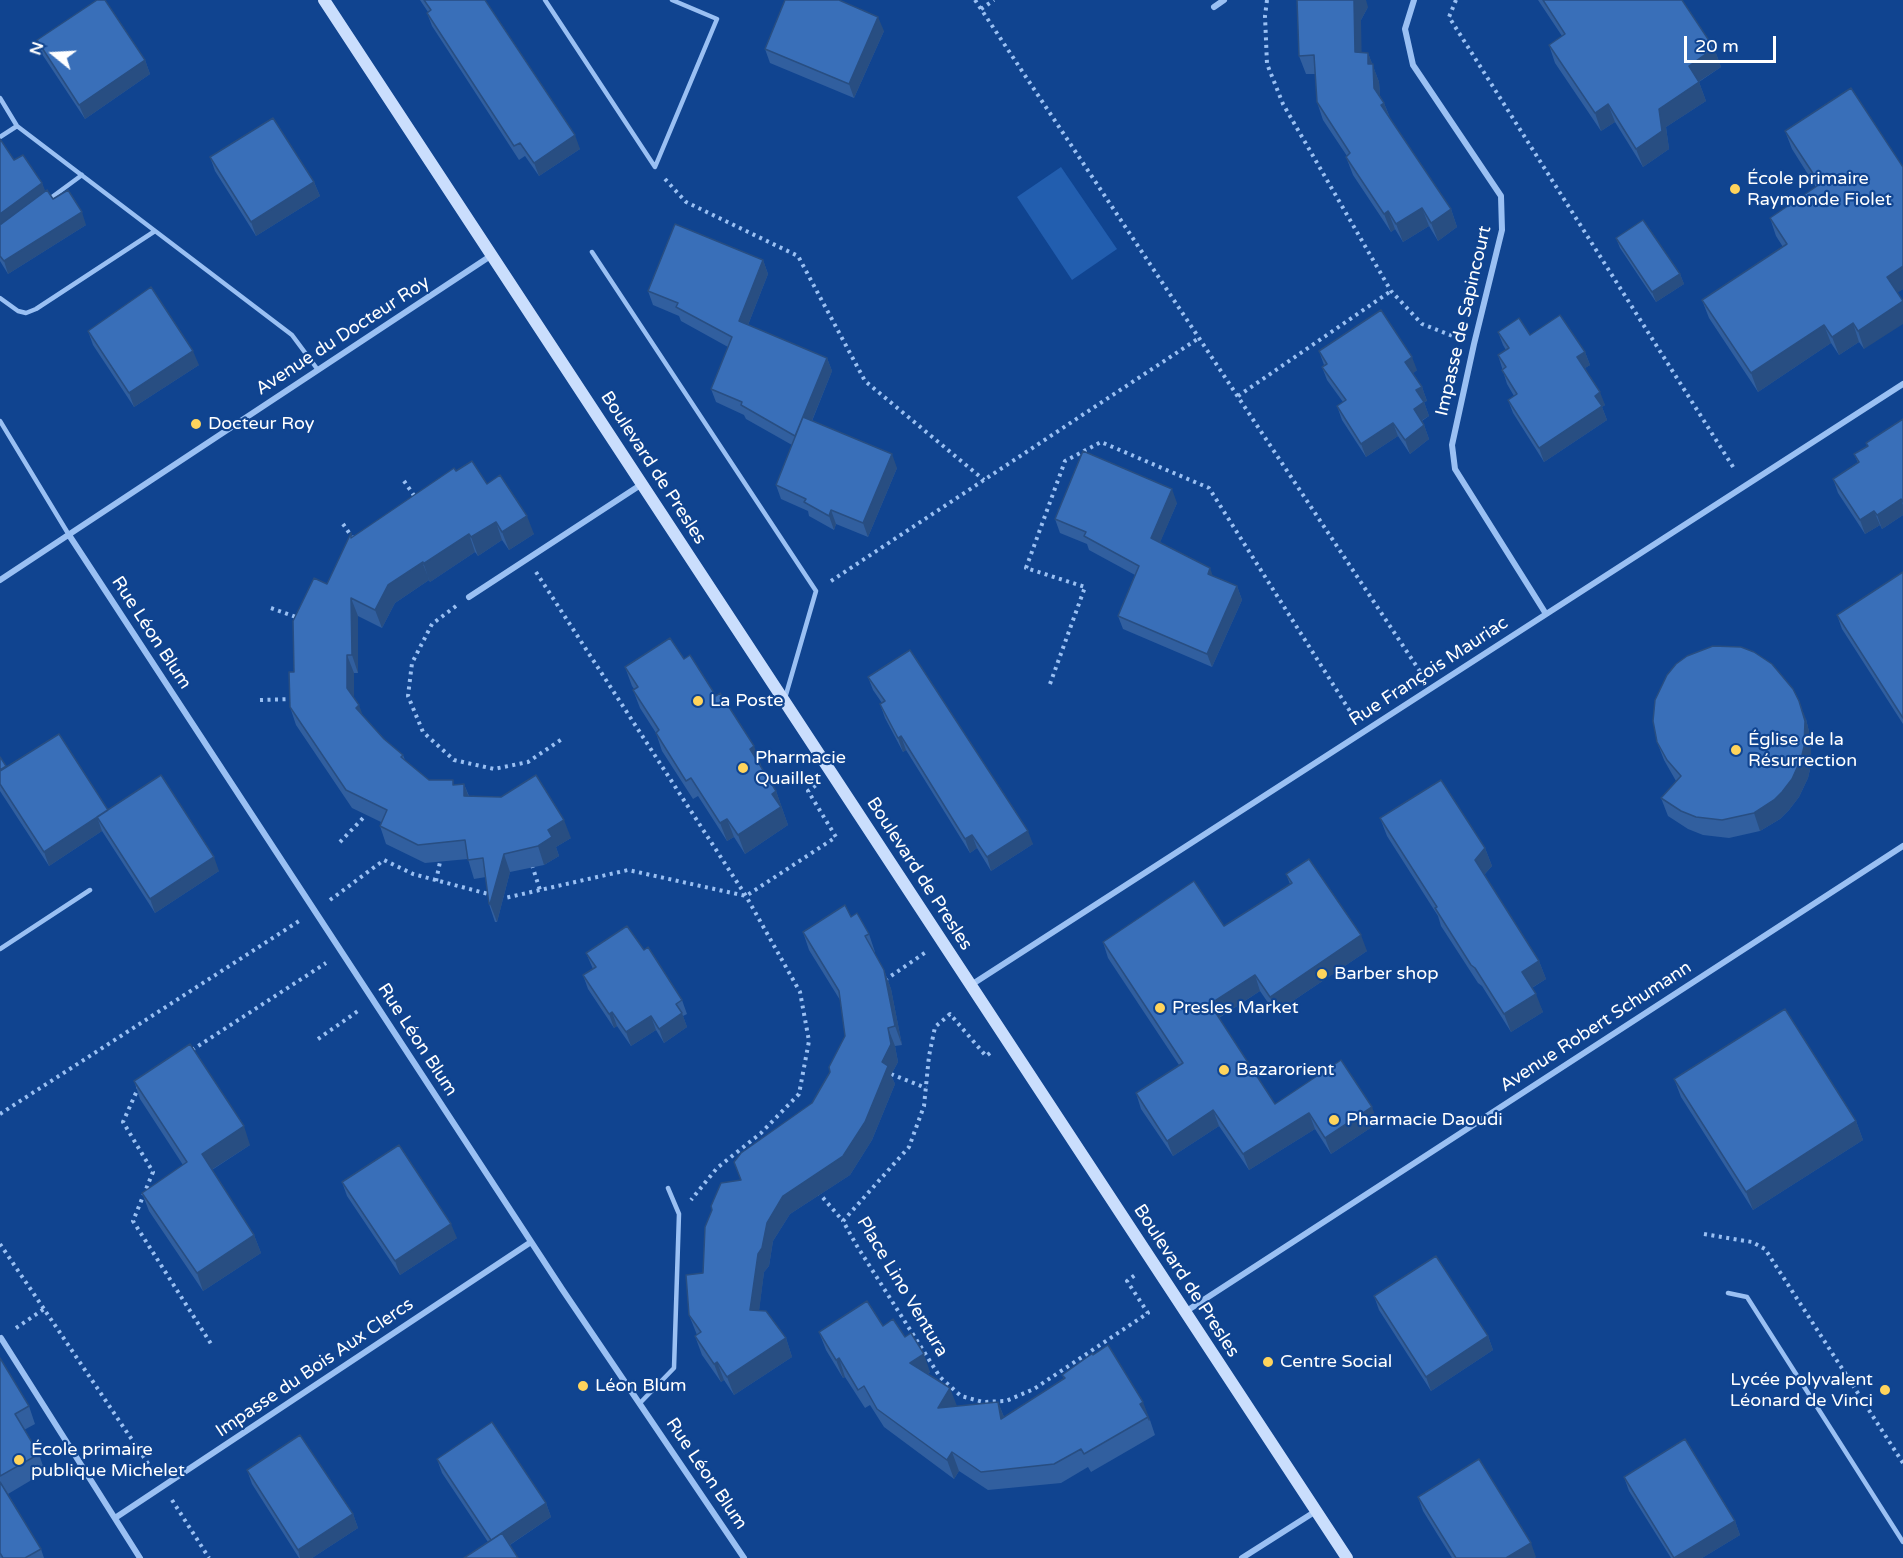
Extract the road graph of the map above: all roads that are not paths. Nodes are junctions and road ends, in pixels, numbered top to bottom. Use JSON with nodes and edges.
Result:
{"nodes":[{"id":1,"x":324,"y":0,"type":"edge"},
{"id":2,"x":545,"y":0,"type":"edge"},
{"id":3,"x":672,"y":0,"type":"edge"},
{"id":4,"x":1224,"y":0,"type":"edge"},
{"id":5,"x":1414,"y":0,"type":"edge"},
{"id":6,"x":1214,"y":7,"type":"dead end"},
{"id":7,"x":0,"y":98,"type":"edge"},
{"id":8,"x":17,"y":126,"type":"junction"},
{"id":9,"x":0,"y":137,"type":"edge"},
{"id":10,"x":82,"y":175,"type":"junction"},
{"id":11,"x":45,"y":202,"type":"edge"},
{"id":12,"x":155,"y":231,"type":"junction"},
{"id":13,"x":592,"y":252,"type":"dead end"},
{"id":14,"x":492,"y":255,"type":"junction"},
{"id":15,"x":0,"y":298,"type":"edge"},
{"id":16,"x":318,"y":370,"type":"junction"},
{"id":17,"x":1903,"y":384,"type":"edge"},
{"id":18,"x":0,"y":421,"type":"edge"},
{"id":19,"x":642,"y":484,"type":"junction"},
{"id":20,"x":69,"y":535,"type":"junction"},
{"id":21,"x":0,"y":580,"type":"edge"},
{"id":22,"x":469,"y":597,"type":"road end"},
{"id":23,"x":1546,"y":614,"type":"junction"},
{"id":24,"x":784,"y":700,"type":"junction"},
{"id":25,"x":1903,"y":846,"type":"edge"},
{"id":26,"x":90,"y":890,"type":"dead end"},
{"id":27,"x":0,"y":949,"type":"edge"},
{"id":28,"x":971,"y":986,"type":"junction"},
{"id":29,"x":668,"y":1188,"type":"dead end"},
{"id":30,"x":531,"y":1242,"type":"junction"},
{"id":31,"x":1728,"y":1293,"type":"dead end"},
{"id":32,"x":1185,"y":1312,"type":"junction"},
{"id":33,"x":0,"y":1338,"type":"edge"},
{"id":34,"x":640,"y":1403,"type":"junction"},
{"id":35,"x":1316,"y":1511,"type":"junction"},
{"id":36,"x":115,"y":1518,"type":"junction"},
{"id":37,"x":1903,"y":1542,"type":"edge"},
{"id":38,"x":140,"y":1558,"type":"edge"},
{"id":39,"x":744,"y":1558,"type":"edge"},
{"id":40,"x":1242,"y":1558,"type":"edge"},
{"id":41,"x":1347,"y":1558,"type":"edge"}],
"edges":[{"from":1,"to":14,"type":"street","name":"Boulevard de Presles"},
{"from":2,"to":3,"type":"lane"},
{"from":4,"to":6,"type":"street"},
{"from":5,"to":23,"type":"street","name":"Impasse de Sapincourt"},
{"from":7,"to":8,"type":"lane"},
{"from":8,"to":9,"type":"lane"},
{"from":8,"to":10,"type":"lane"},
{"from":10,"to":11,"type":"lane"},
{"from":10,"to":12,"type":"lane"},
{"from":12,"to":15,"type":"lane"},
{"from":12,"to":16,"type":"lane"},
{"from":13,"to":24,"type":"lane"},
{"from":14,"to":16,"type":"street","name":"Avenue du Docteur Roy"},
{"from":14,"to":19,"type":"street","name":"Boulevard de Presles"},
{"from":16,"to":20,"type":"street","name":"Avenue du Docteur Roy"},
{"from":17,"to":23,"type":"street","name":"Rue François Mauriac"},
{"from":18,"to":20,"type":"lane"},
{"from":19,"to":22,"type":"street"},
{"from":19,"to":24,"type":"street","name":"Boulevard de Presles"},
{"from":20,"to":21,"type":"street","name":"Avenue du Docteur Roy"},
{"from":20,"to":30,"type":"street","name":"Rue Léon Blum"},
{"from":23,"to":28,"type":"street","name":"Rue François Mauriac"},
{"from":24,"to":28,"type":"street","name":"Boulevard de Presles"},
{"from":25,"to":32,"type":"street","name":"Avenue Robert Schumann"},
{"from":26,"to":27,"type":"lane"},
{"from":28,"to":32,"type":"street","name":"Boulevard de Presles"},
{"from":29,"to":34,"type":"lane"},
{"from":30,"to":34,"type":"street","name":"Rue Léon Blum"},
{"from":30,"to":36,"type":"street","name":"Impasse du Bois Aux Clercs"},
{"from":31,"to":37,"type":"lane"},
{"from":32,"to":35,"type":"street","name":"Boulevard de Presles"},
{"from":33,"to":36,"type":"street"},
{"from":34,"to":39,"type":"street","name":"Rue Léon Blum"},
{"from":35,"to":40,"type":"street"},
{"from":35,"to":41,"type":"street","name":"Boulevard de Presles"},
{"from":36,"to":38,"type":"street"}]}
